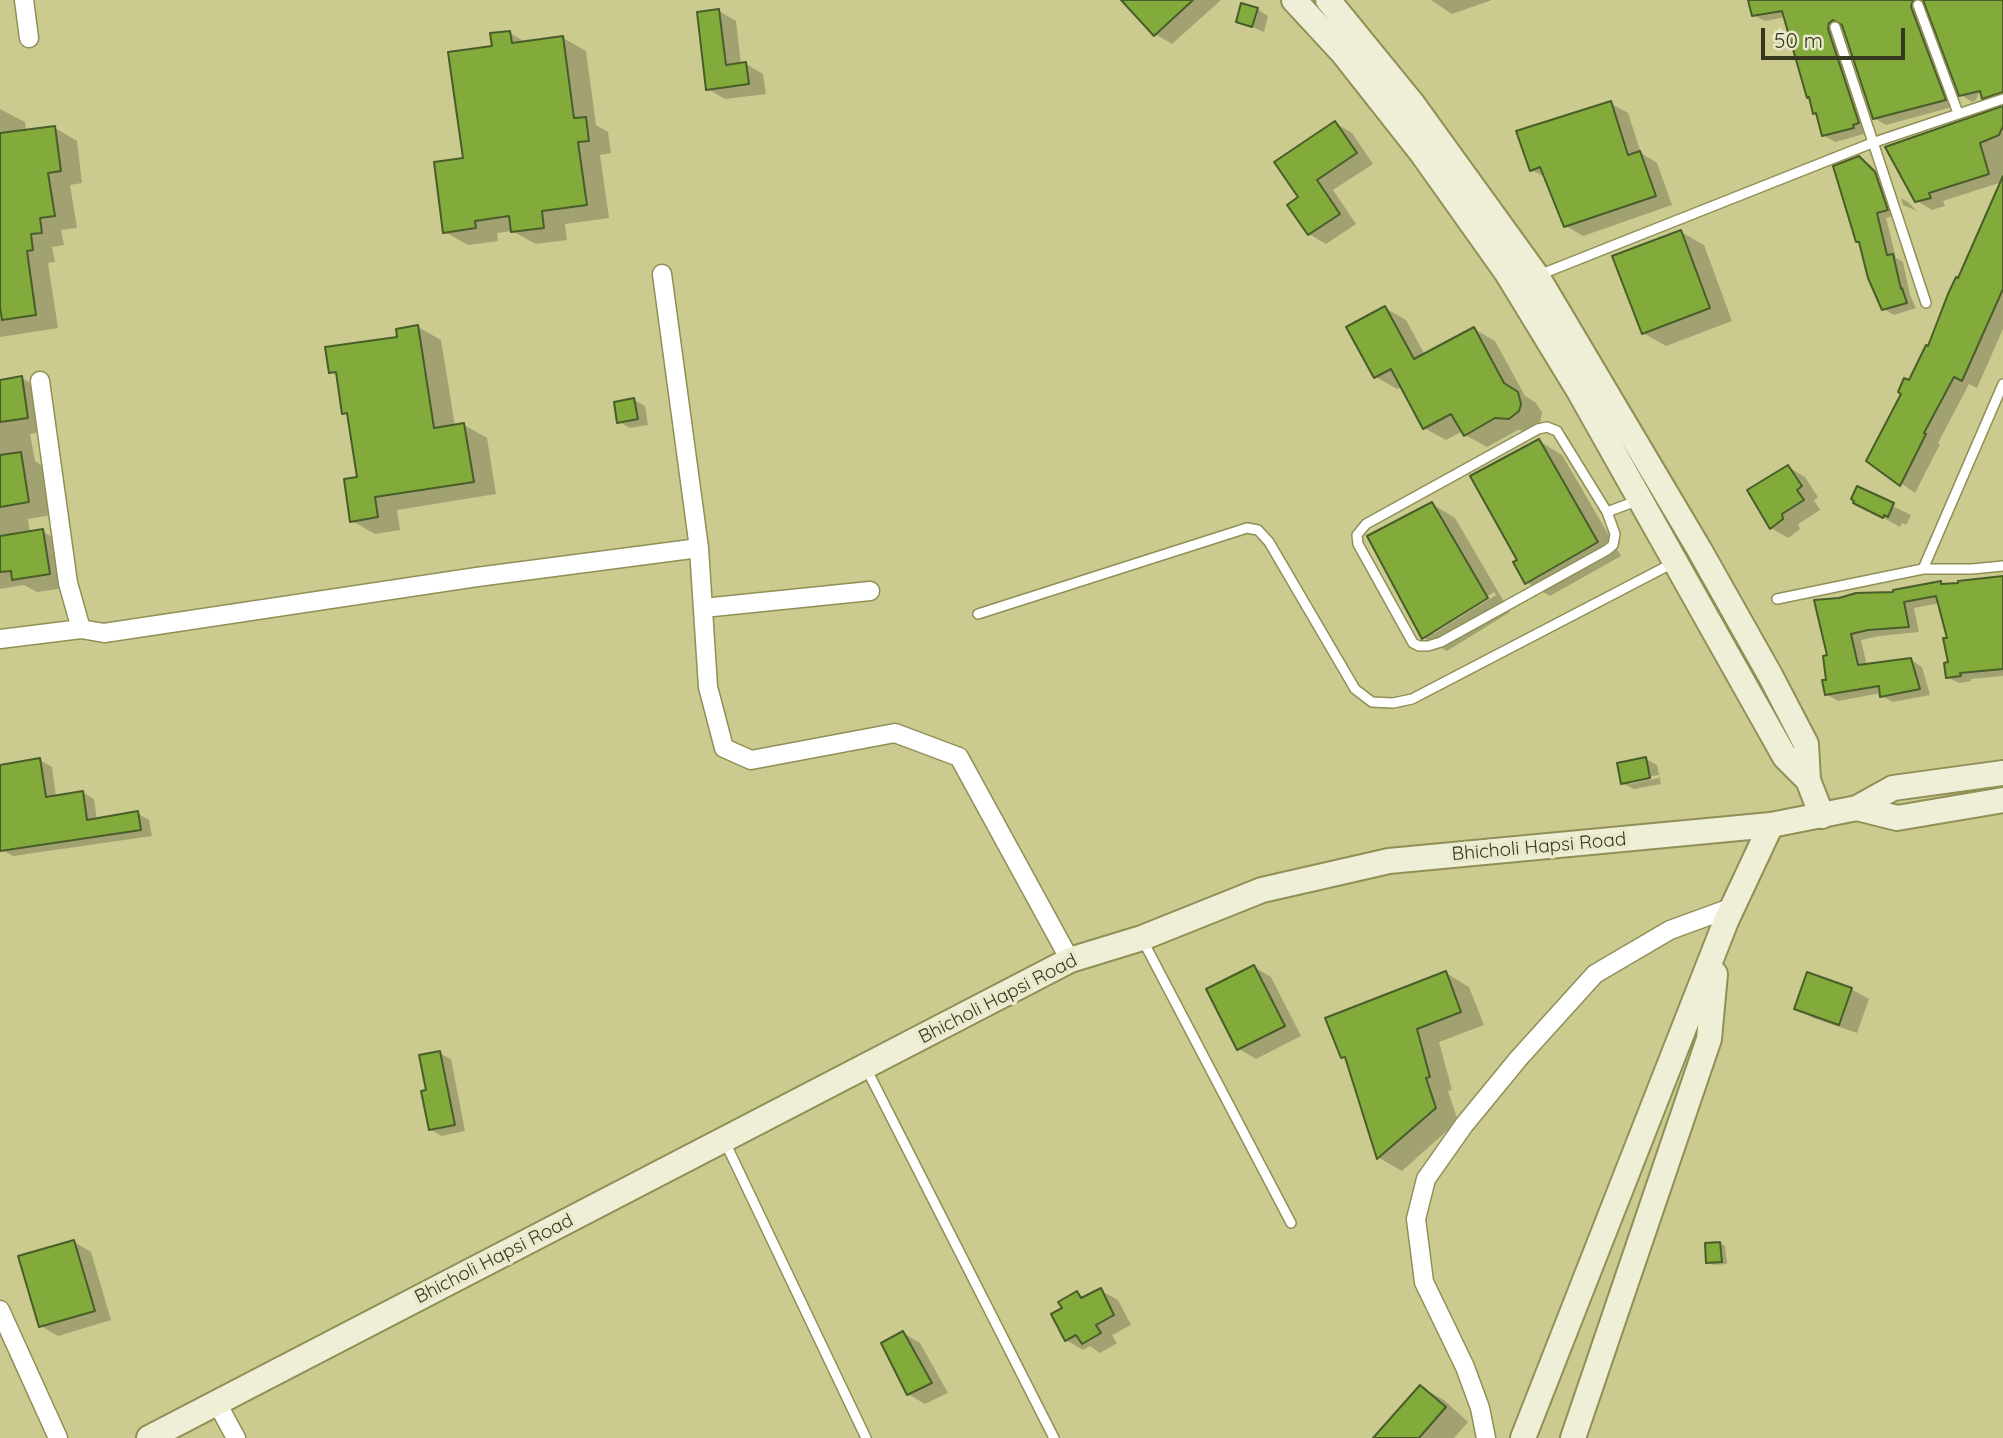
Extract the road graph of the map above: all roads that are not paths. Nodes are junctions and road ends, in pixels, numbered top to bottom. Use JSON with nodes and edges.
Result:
{"nodes":[{"id":1,"x":24,"y":0,"type":"edge"},
{"id":2,"x":1294,"y":0,"type":"edge"},
{"id":3,"x":1328,"y":0,"type":"edge"},
{"id":4,"x":1918,"y":5,"type":"dead end"},
{"id":5,"x":1835,"y":27,"type":"dead end"},
{"id":6,"x":29,"y":38,"type":"dead end"},
{"id":7,"x":2003,"y":99,"type":"edge"},
{"id":8,"x":1958,"y":113,"type":"junction"},
{"id":9,"x":1872,"y":143,"type":"junction"},
{"id":10,"x":662,"y":274,"type":"dead end"},
{"id":11,"x":1537,"y":276,"type":"junction"},
{"id":12,"x":1926,"y":303,"type":"dead end"},
{"id":13,"x":40,"y":381,"type":"dead end"},
{"id":14,"x":2003,"y":384,"type":"edge"},
{"id":15,"x":1641,"y":499,"type":"junction"},
{"id":16,"x":1607,"y":512,"type":"junction"},
{"id":17,"x":699,"y":548,"type":"junction"},
{"id":18,"x":1676,"y":561,"type":"junction"},
{"id":19,"x":2003,"y":566,"type":"edge"},
{"id":20,"x":1923,"y":569,"type":"junction"},
{"id":21,"x":870,"y":591,"type":"dead end"},
{"id":22,"x":1777,"y":599,"type":"dead end"},
{"id":23,"x":703,"y":608,"type":"junction"},
{"id":24,"x":978,"y":614,"type":"dead end"},
{"id":25,"x":81,"y":629,"type":"junction"},
{"id":26,"x":0,"y":639,"type":"edge"},
{"id":27,"x":2003,"y":773,"type":"edge"},
{"id":28,"x":1808,"y":780,"type":"junction"},
{"id":29,"x":2003,"y":800,"type":"edge"},
{"id":30,"x":1857,"y":808,"type":"junction"},
{"id":31,"x":1822,"y":816,"type":"junction"},
{"id":32,"x":1772,"y":825,"type":"junction"},
{"id":33,"x":1733,"y":907,"type":"junction"},
{"id":34,"x":1142,"y":938,"type":"junction"},
{"id":35,"x":1717,"y":946,"type":"junction"},
{"id":36,"x":1070,"y":960,"type":"junction"},
{"id":37,"x":865,"y":1066,"type":"junction"},
{"id":38,"x":724,"y":1139,"type":"junction"},
{"id":39,"x":1291,"y":1223,"type":"dead end"},
{"id":40,"x":0,"y":1310,"type":"edge"},
{"id":41,"x":217,"y":1403,"type":"junction"},
{"id":42,"x":58,"y":1438,"type":"edge"},
{"id":43,"x":149,"y":1438,"type":"edge"},
{"id":44,"x":236,"y":1438,"type":"edge"},
{"id":45,"x":866,"y":1438,"type":"edge"},
{"id":46,"x":1054,"y":1438,"type":"edge"},
{"id":47,"x":1486,"y":1438,"type":"edge"},
{"id":48,"x":1523,"y":1438,"type":"edge"},
{"id":49,"x":1573,"y":1438,"type":"edge"}],
"edges":[{"from":1,"to":6,"type":"street"},
{"from":2,"to":15,"type":"street"},
{"from":3,"to":11,"type":"street"},
{"from":4,"to":8,"type":"lane"},
{"from":5,"to":9,"type":"lane"},
{"from":7,"to":8,"type":"lane"},
{"from":8,"to":9,"type":"lane"},
{"from":9,"to":11,"type":"lane"},
{"from":9,"to":12,"type":"lane"},
{"from":10,"to":17,"type":"street"},
{"from":11,"to":28,"type":"street"},
{"from":13,"to":25,"type":"street"},
{"from":14,"to":20,"type":"lane"},
{"from":15,"to":16,"type":"lane"},
{"from":15,"to":18,"type":"street"},
{"from":16,"to":16,"type":"lane"},
{"from":17,"to":23,"type":"street"},
{"from":17,"to":25,"type":"street"},
{"from":18,"to":24,"type":"lane"},
{"from":18,"to":28,"type":"street"},
{"from":19,"to":20,"type":"lane"},
{"from":20,"to":22,"type":"lane"},
{"from":21,"to":23,"type":"street"},
{"from":23,"to":36,"type":"street"},
{"from":25,"to":26,"type":"street"},
{"from":27,"to":30,"type":"street","name":"Bhicholi Hapsi Road"},
{"from":28,"to":31,"type":"street"},
{"from":29,"to":30,"type":"street"},
{"from":30,"to":31,"type":"street","name":"Bhicholi Hapsi Road"},
{"from":31,"to":32,"type":"street","name":"Bhicholi Hapsi Road"},
{"from":32,"to":33,"type":"street"},
{"from":32,"to":34,"type":"street","name":"Bhicholi Hapsi Road"},
{"from":33,"to":35,"type":"street"},
{"from":33,"to":47,"type":"street"},
{"from":34,"to":36,"type":"street","name":"Bhicholi Hapsi Road"},
{"from":34,"to":39,"type":"lane"},
{"from":35,"to":48,"type":"street"},
{"from":35,"to":49,"type":"street"},
{"from":36,"to":37,"type":"street","name":"Bhicholi Hapsi Road"},
{"from":37,"to":38,"type":"street","name":"Bhicholi Hapsi Road"},
{"from":37,"to":46,"type":"lane"},
{"from":38,"to":41,"type":"street","name":"Bhicholi Hapsi Road"},
{"from":38,"to":45,"type":"lane"},
{"from":40,"to":42,"type":"street"},
{"from":41,"to":43,"type":"street","name":"Bhicholi Hapsi Road"},
{"from":41,"to":44,"type":"street"}]}
